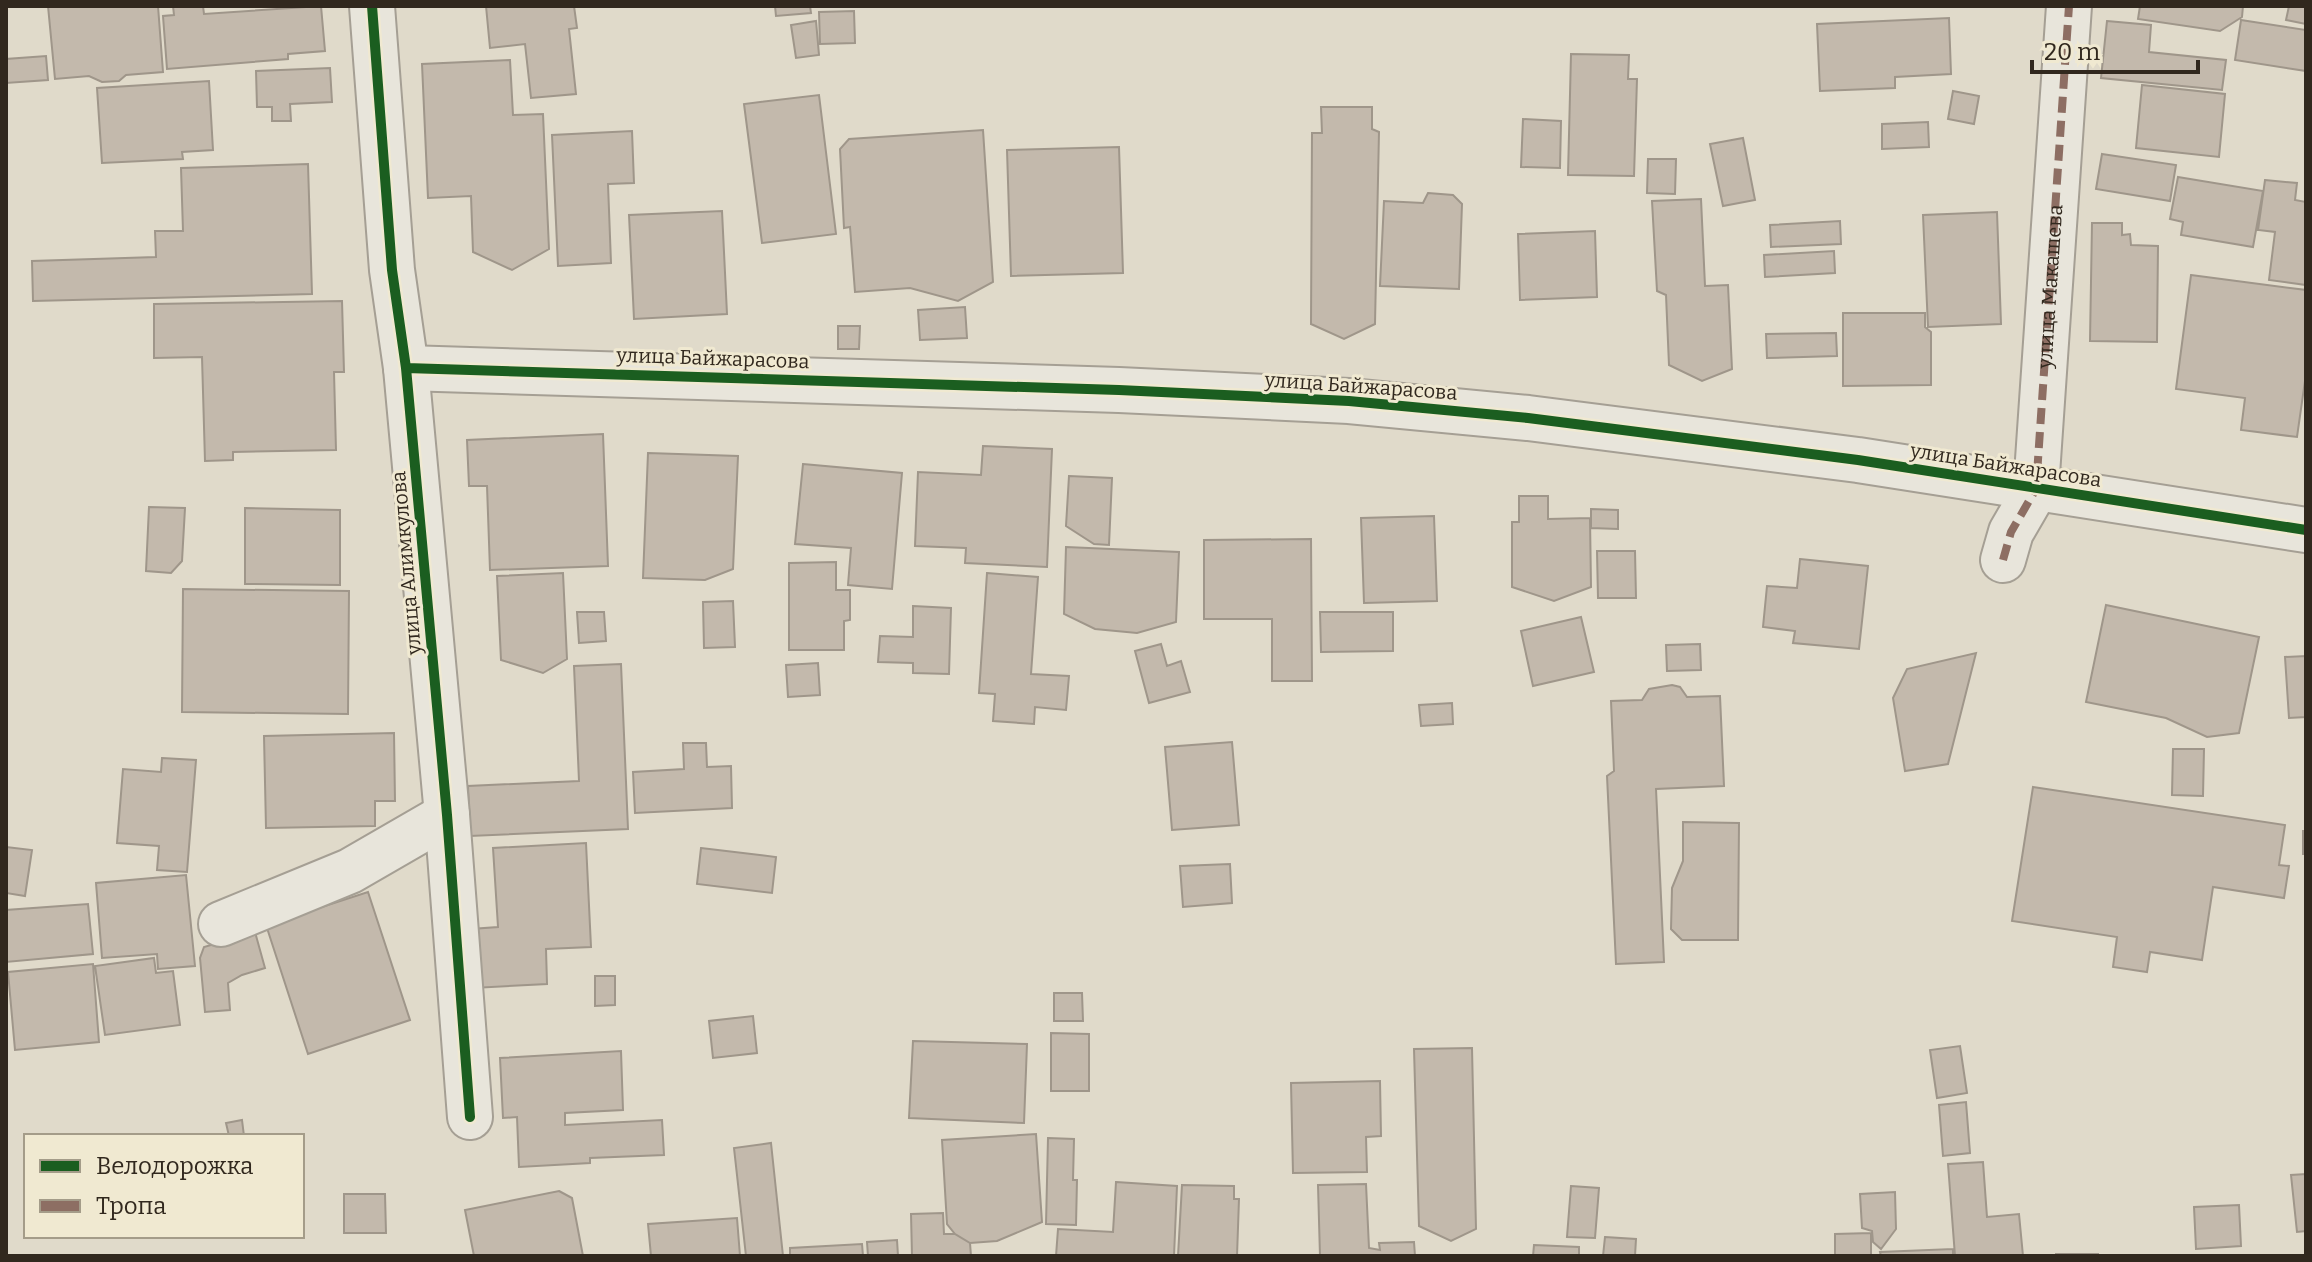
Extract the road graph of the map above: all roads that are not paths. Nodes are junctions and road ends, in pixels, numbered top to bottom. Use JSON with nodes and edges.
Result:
{"nodes":[{"id":1,"x":372,"y":6,"type":"edge"},
{"id":2,"x":2069,"y":6,"type":"edge"},
{"id":3,"x":406,"y":368,"type":"junction"},
{"id":4,"x":2036,"y":489,"type":"junction"},
{"id":5,"x":2306,"y":530,"type":"edge"},
{"id":6,"x":2003,"y":560,"type":"dead end"},
{"id":7,"x":447,"y":815,"type":"junction"},
{"id":8,"x":221,"y":924,"type":"dead end"},
{"id":9,"x":470,"y":1117,"type":"dead end"}],
"edges":[{"from":1,"to":3,"type":"street","name":"улица Алимкулова"},
{"from":2,"to":4,"type":"street","name":"улица Макашева"},
{"from":3,"to":4,"type":"street","name":"улица Байжарасова"},
{"from":3,"to":7,"type":"street","name":"улица Алимкулова"},
{"from":4,"to":5,"type":"street","name":"улица Байжарасова"},
{"from":4,"to":6,"type":"street","name":"улица Макашева"},
{"from":7,"to":8,"type":"street"},
{"from":7,"to":9,"type":"street","name":"улица Алимкулова"}]}
